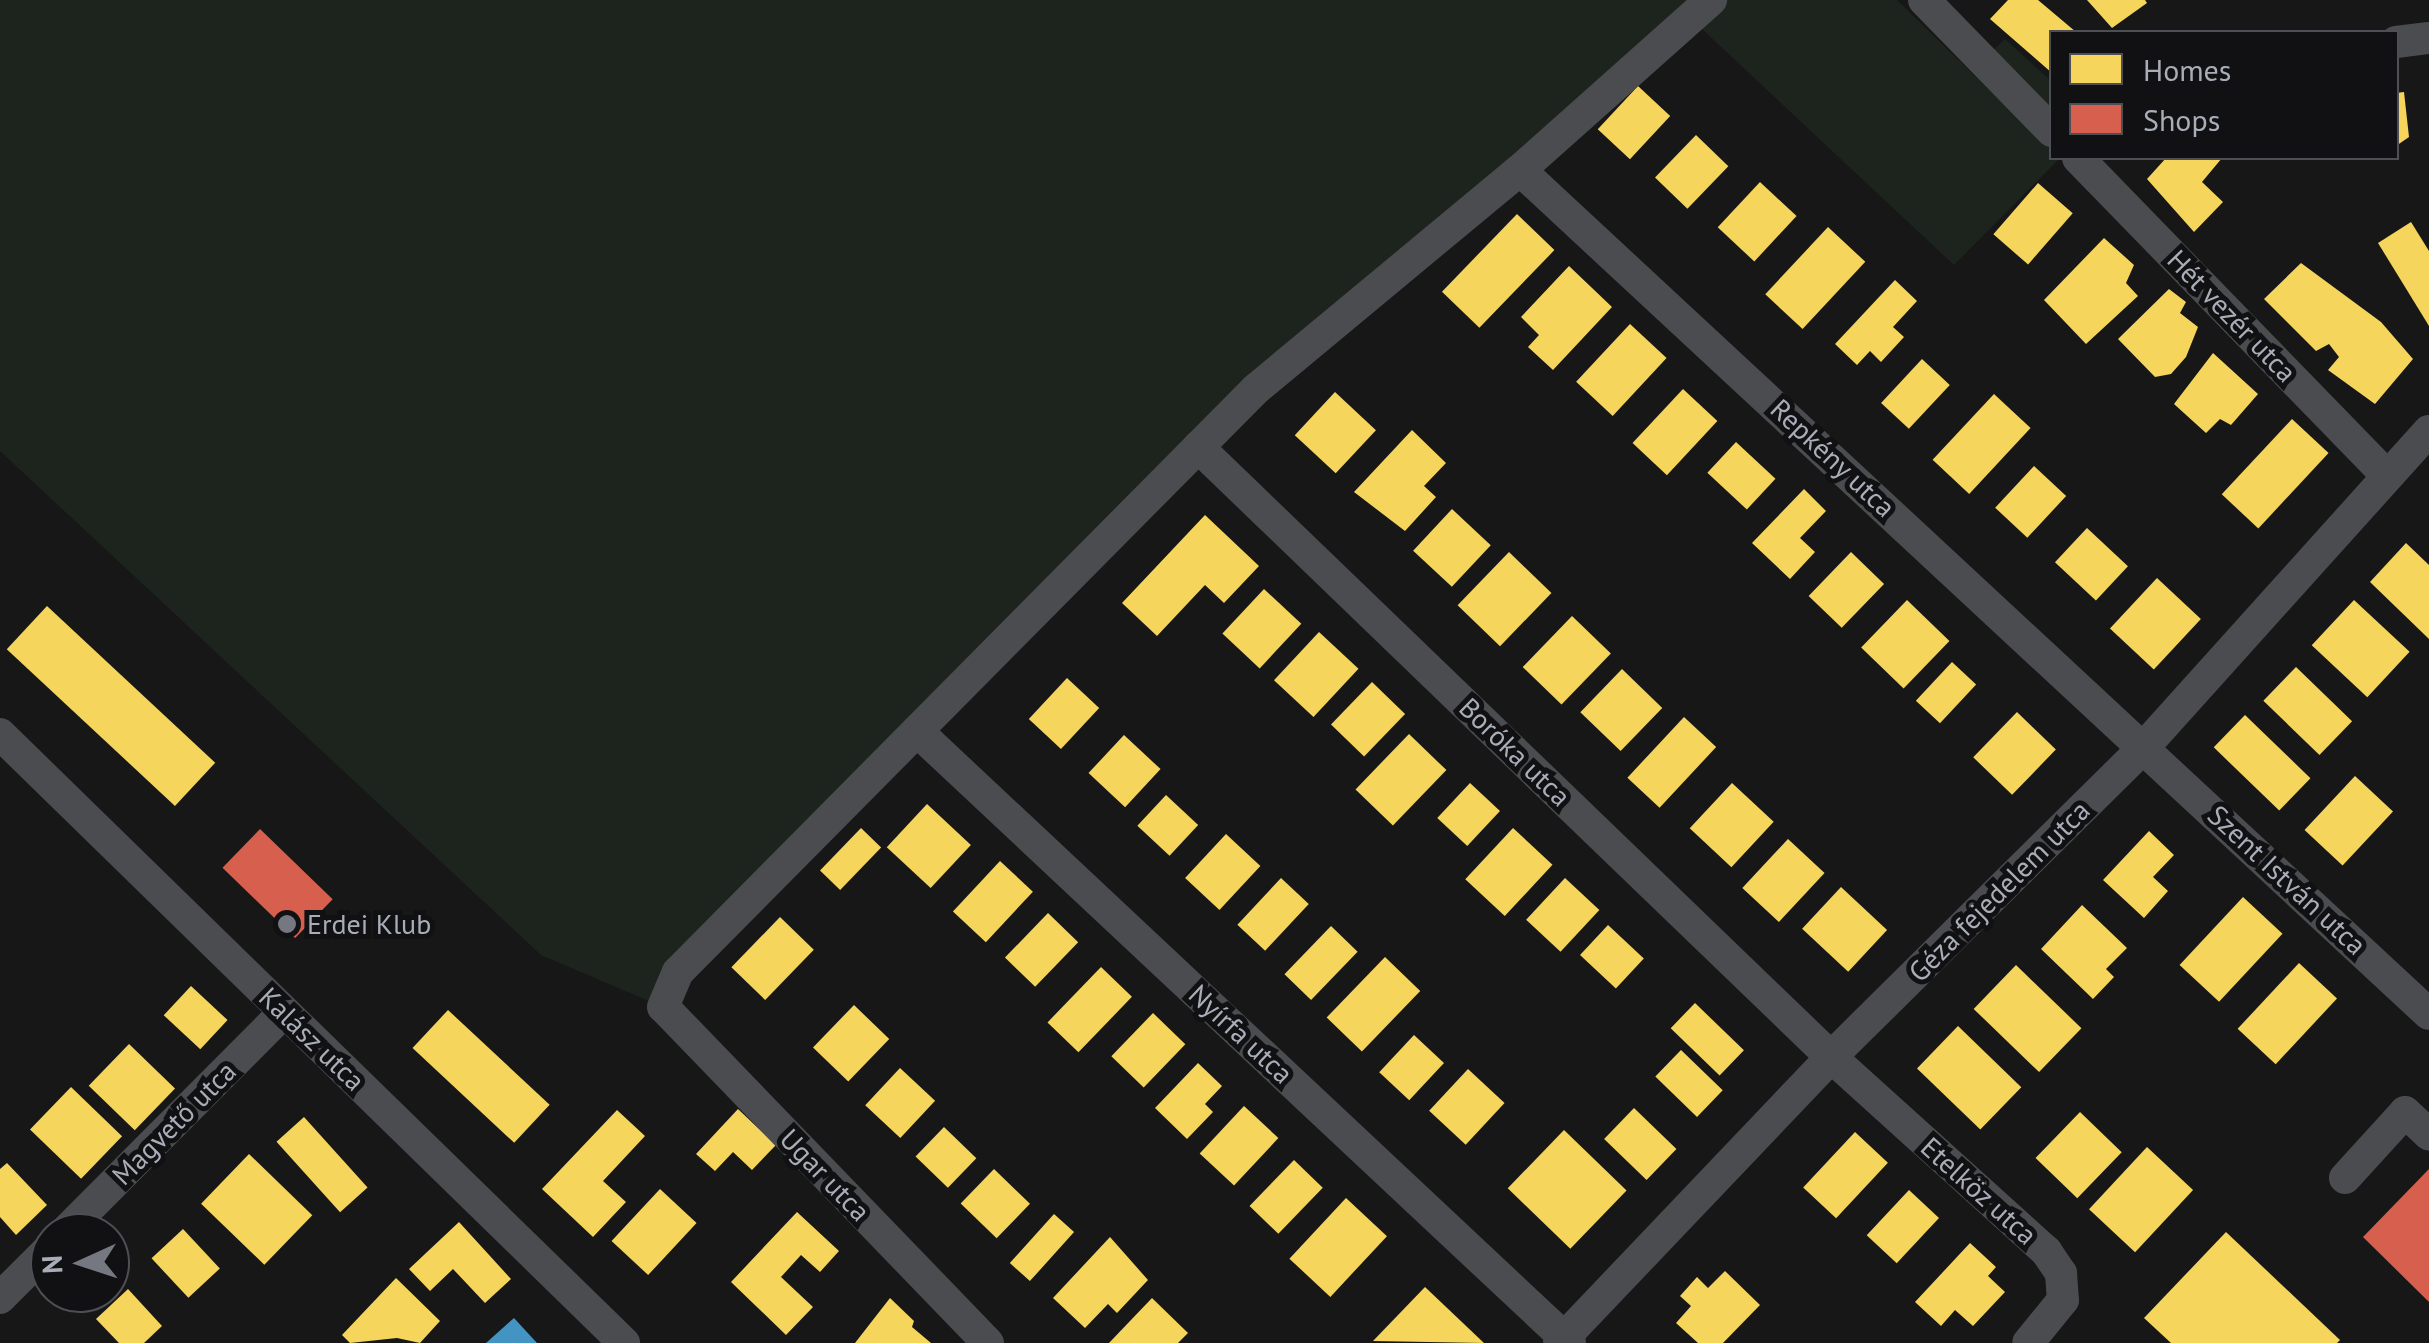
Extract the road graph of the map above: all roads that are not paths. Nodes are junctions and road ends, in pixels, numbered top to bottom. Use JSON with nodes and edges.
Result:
{"nodes":[{"id":1,"x":1711,"y":0,"type":"edge"},
{"id":2,"x":1924,"y":0,"type":"edge"},
{"id":3,"x":2429,"y":38,"type":"edge"},
{"id":4,"x":2399,"y":42,"type":"edge"},
{"id":5,"x":2049,"y":128,"type":"edge"},
{"id":6,"x":2083,"y":160,"type":"edge"},
{"id":7,"x":1520,"y":170,"type":"junction"},
{"id":8,"x":2429,"y":430,"type":"edge"},
{"id":9,"x":1198,"y":447,"type":"junction"},
{"id":10,"x":2386,"y":475,"type":"junction"},
{"id":11,"x":917,"y":730,"type":"junction"},
{"id":12,"x":0,"y":734,"type":"edge"},
{"id":13,"x":2145,"y":746,"type":"junction"},
{"id":14,"x":284,"y":1012,"type":"junction"},
{"id":15,"x":2429,"y":1014,"type":"edge"},
{"id":16,"x":1832,"y":1057,"type":"junction"},
{"id":17,"x":2429,"y":1134,"type":"edge"},
{"id":18,"x":2345,"y":1178,"type":"dead end"},
{"id":19,"x":84,"y":1213,"type":"edge"},
{"id":20,"x":30,"y":1268,"type":"edge"},
{"id":21,"x":0,"y":1298,"type":"edge"},
{"id":22,"x":1564,"y":1341,"type":"edge"},
{"id":23,"x":624,"y":1343,"type":"edge"},
{"id":24,"x":988,"y":1343,"type":"edge"},
{"id":25,"x":2028,"y":1343,"type":"edge"}],
"edges":[{"from":1,"to":7,"type":"street"},
{"from":2,"to":5,"type":"street"},
{"from":3,"to":4,"type":"street"},
{"from":6,"to":10,"type":"street","name":"Hét vezér utca"},
{"from":7,"to":9,"type":"street"},
{"from":7,"to":13,"type":"street","name":"Repkény utca"},
{"from":8,"to":10,"type":"street","name":"Géza fejedelem utca"},
{"from":9,"to":11,"type":"street"},
{"from":9,"to":16,"type":"street","name":"Boróka utca"},
{"from":10,"to":13,"type":"street","name":"Géza fejedelem utca"},
{"from":11,"to":22,"type":"street","name":"Nyírfa utca"},
{"from":11,"to":24,"type":"street","name":"Ugar utca"},
{"from":12,"to":14,"type":"street","name":"Kalász utca"},
{"from":13,"to":15,"type":"street","name":"Szent István utca"},
{"from":13,"to":16,"type":"street","name":"Géza fejedelem utca"},
{"from":14,"to":19,"type":"street","name":"Magvető utca"},
{"from":14,"to":23,"type":"street","name":"Kalász utca"},
{"from":16,"to":22,"type":"street","name":"Géza fejedelem utca"},
{"from":16,"to":25,"type":"street","name":"Etelköz utca"},
{"from":17,"to":18,"type":"street"},
{"from":20,"to":21,"type":"street"}]}
